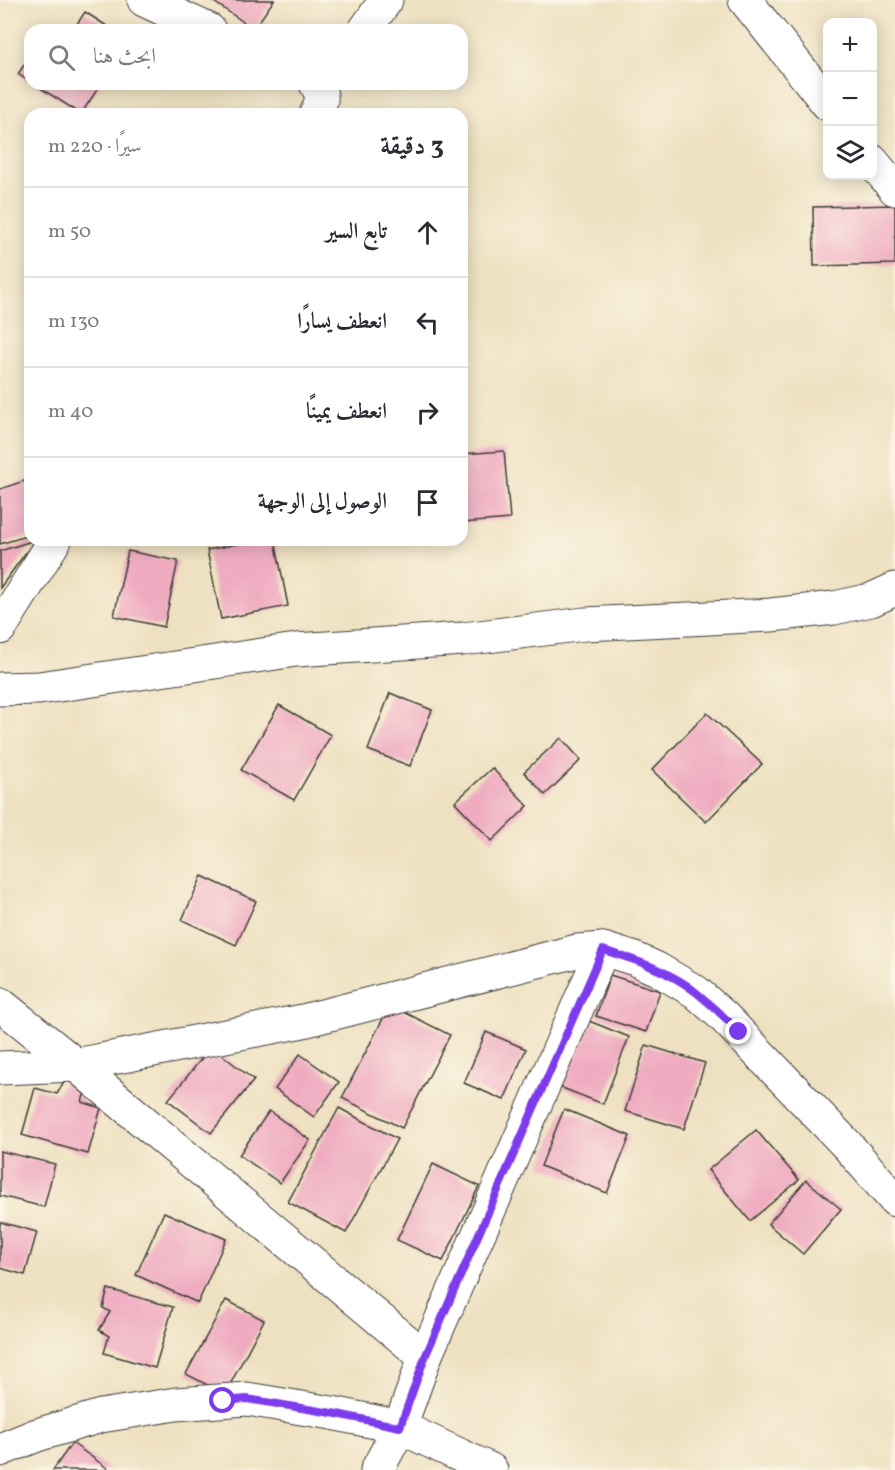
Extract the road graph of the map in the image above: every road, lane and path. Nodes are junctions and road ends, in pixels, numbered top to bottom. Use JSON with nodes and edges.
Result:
{"nodes":[{"id":1,"x":144,"y":0,"type":"edge"},
{"id":2,"x":386,"y":0,"type":"edge"},
{"id":3,"x":746,"y":0,"type":"edge"},
{"id":4,"x":196,"y":24,"type":"edge"},
{"id":5,"x":369,"y":24,"type":"edge"},
{"id":6,"x":823,"y":98,"type":"edge"},
{"id":7,"x":877,"y":166,"type":"edge"},
{"id":8,"x":895,"y":189,"type":"edge"},
{"id":9,"x":51,"y":546,"type":"edge"},
{"id":10,"x":895,"y":589,"type":"edge"},
{"id":11,"x":0,"y":628,"type":"edge"},
{"id":12,"x":0,"y":689,"type":"edge"},
{"id":13,"x":603,"y":950,"type":"junction"},
{"id":14,"x":0,"y":1004,"type":"edge"},
{"id":15,"x":76,"y":1065,"type":"junction"},
{"id":16,"x":0,"y":1068,"type":"edge"},
{"id":17,"x":895,"y":1200,"type":"edge"},
{"id":18,"x":425,"y":1357,"type":"junction"},
{"id":19,"x":400,"y":1427,"type":"junction"},
{"id":20,"x":0,"y":1450,"type":"edge"},
{"id":21,"x":377,"y":1470,"type":"edge"},
{"id":22,"x":491,"y":1470,"type":"edge"}],
"edges":[{"from":1,"to":4,"type":"street"},
{"from":2,"to":5,"type":"street"},
{"from":3,"to":6,"type":"street"},
{"from":7,"to":8,"type":"street"},
{"from":9,"to":11,"type":"street"},
{"from":10,"to":12,"type":"street"},
{"from":13,"to":15,"type":"street"},
{"from":13,"to":17,"type":"street"},
{"from":13,"to":18,"type":"street"},
{"from":14,"to":15,"type":"street"},
{"from":15,"to":16,"type":"street"},
{"from":15,"to":18,"type":"street"},
{"from":18,"to":19,"type":"street"},
{"from":19,"to":20,"type":"street"},
{"from":19,"to":21,"type":"street"},
{"from":19,"to":22,"type":"street"}]}
